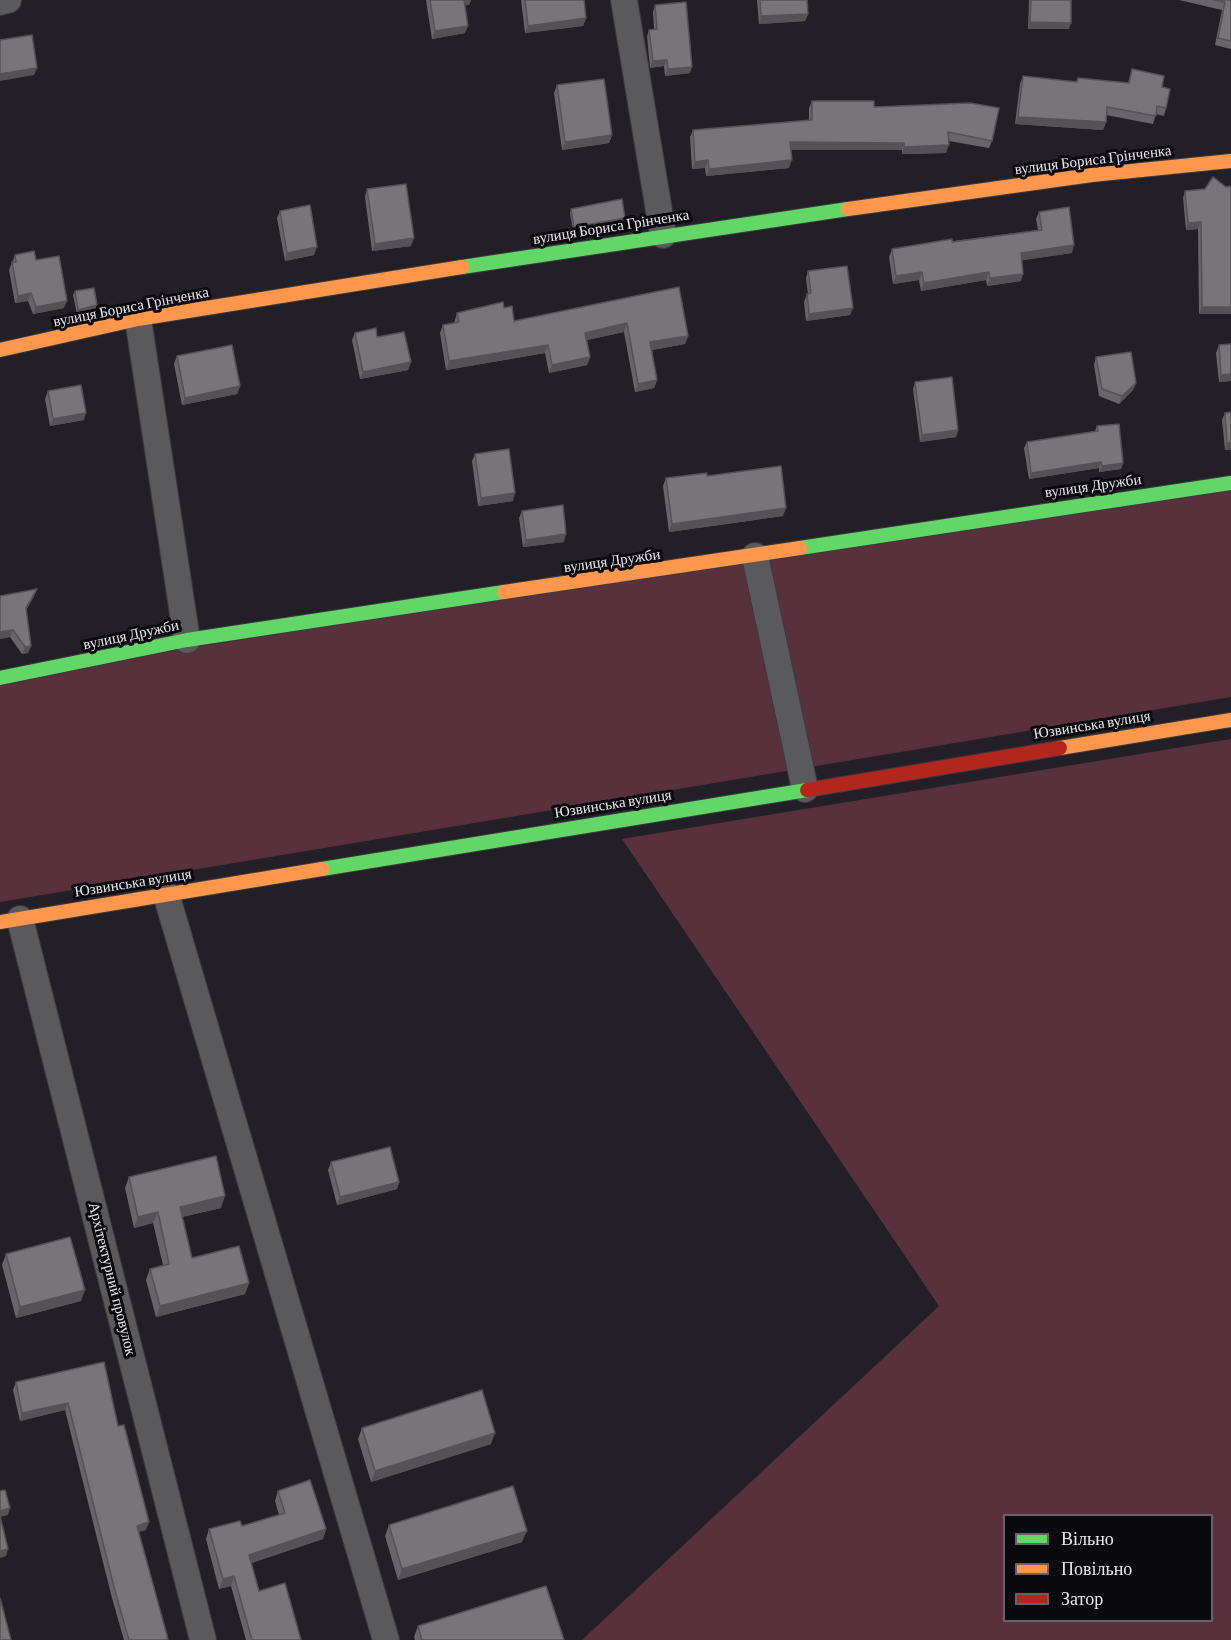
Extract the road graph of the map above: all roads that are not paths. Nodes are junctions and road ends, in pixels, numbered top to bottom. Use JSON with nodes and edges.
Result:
{"nodes":[{"id":1,"x":8,"y":0,"type":"edge"},
{"id":2,"x":624,"y":0,"type":"edge"},
{"id":3,"x":0,"y":2,"type":"edge"},
{"id":4,"x":1231,"y":160,"type":"edge"},
{"id":5,"x":663,"y":235,"type":"junction"},
{"id":6,"x":138,"y":319,"type":"junction"},
{"id":7,"x":0,"y":350,"type":"edge"},
{"id":8,"x":1231,"y":483,"type":"edge"},
{"id":9,"x":755,"y":556,"type":"junction"},
{"id":10,"x":187,"y":640,"type":"junction"},
{"id":11,"x":0,"y":678,"type":"edge"},
{"id":12,"x":1231,"y":720,"type":"edge"},
{"id":13,"x":805,"y":789,"type":"junction"},
{"id":14,"x":166,"y":894,"type":"junction"},
{"id":15,"x":10,"y":920,"type":"edge"},
{"id":16,"x":203,"y":1640,"type":"edge"},
{"id":17,"x":386,"y":1640,"type":"edge"}],
"edges":[{"from":1,"to":3,"type":"street"},
{"from":2,"to":5,"type":"street"},
{"from":4,"to":5,"type":"street","name":"вулиця Бориса Грінченка"},
{"from":5,"to":6,"type":"street","name":"вулиця Бориса Грінченка"},
{"from":6,"to":7,"type":"street","name":"вулиця Бориса Грінченка"},
{"from":6,"to":10,"type":"street"},
{"from":8,"to":9,"type":"street","name":"вулиця Дружби"},
{"from":9,"to":10,"type":"street","name":"вулиця Дружби"},
{"from":9,"to":13,"type":"street"},
{"from":10,"to":11,"type":"street","name":"вулиця Дружби"},
{"from":12,"to":13,"type":"street","name":"Юзвинська вулиця"},
{"from":13,"to":14,"type":"street","name":"Юзвинська вулиця"},
{"from":14,"to":15,"type":"street","name":"Юзвинська вулиця"},
{"from":14,"to":17,"type":"street"},
{"from":15,"to":16,"type":"street","name":"Архітектурний провулок"}]}
